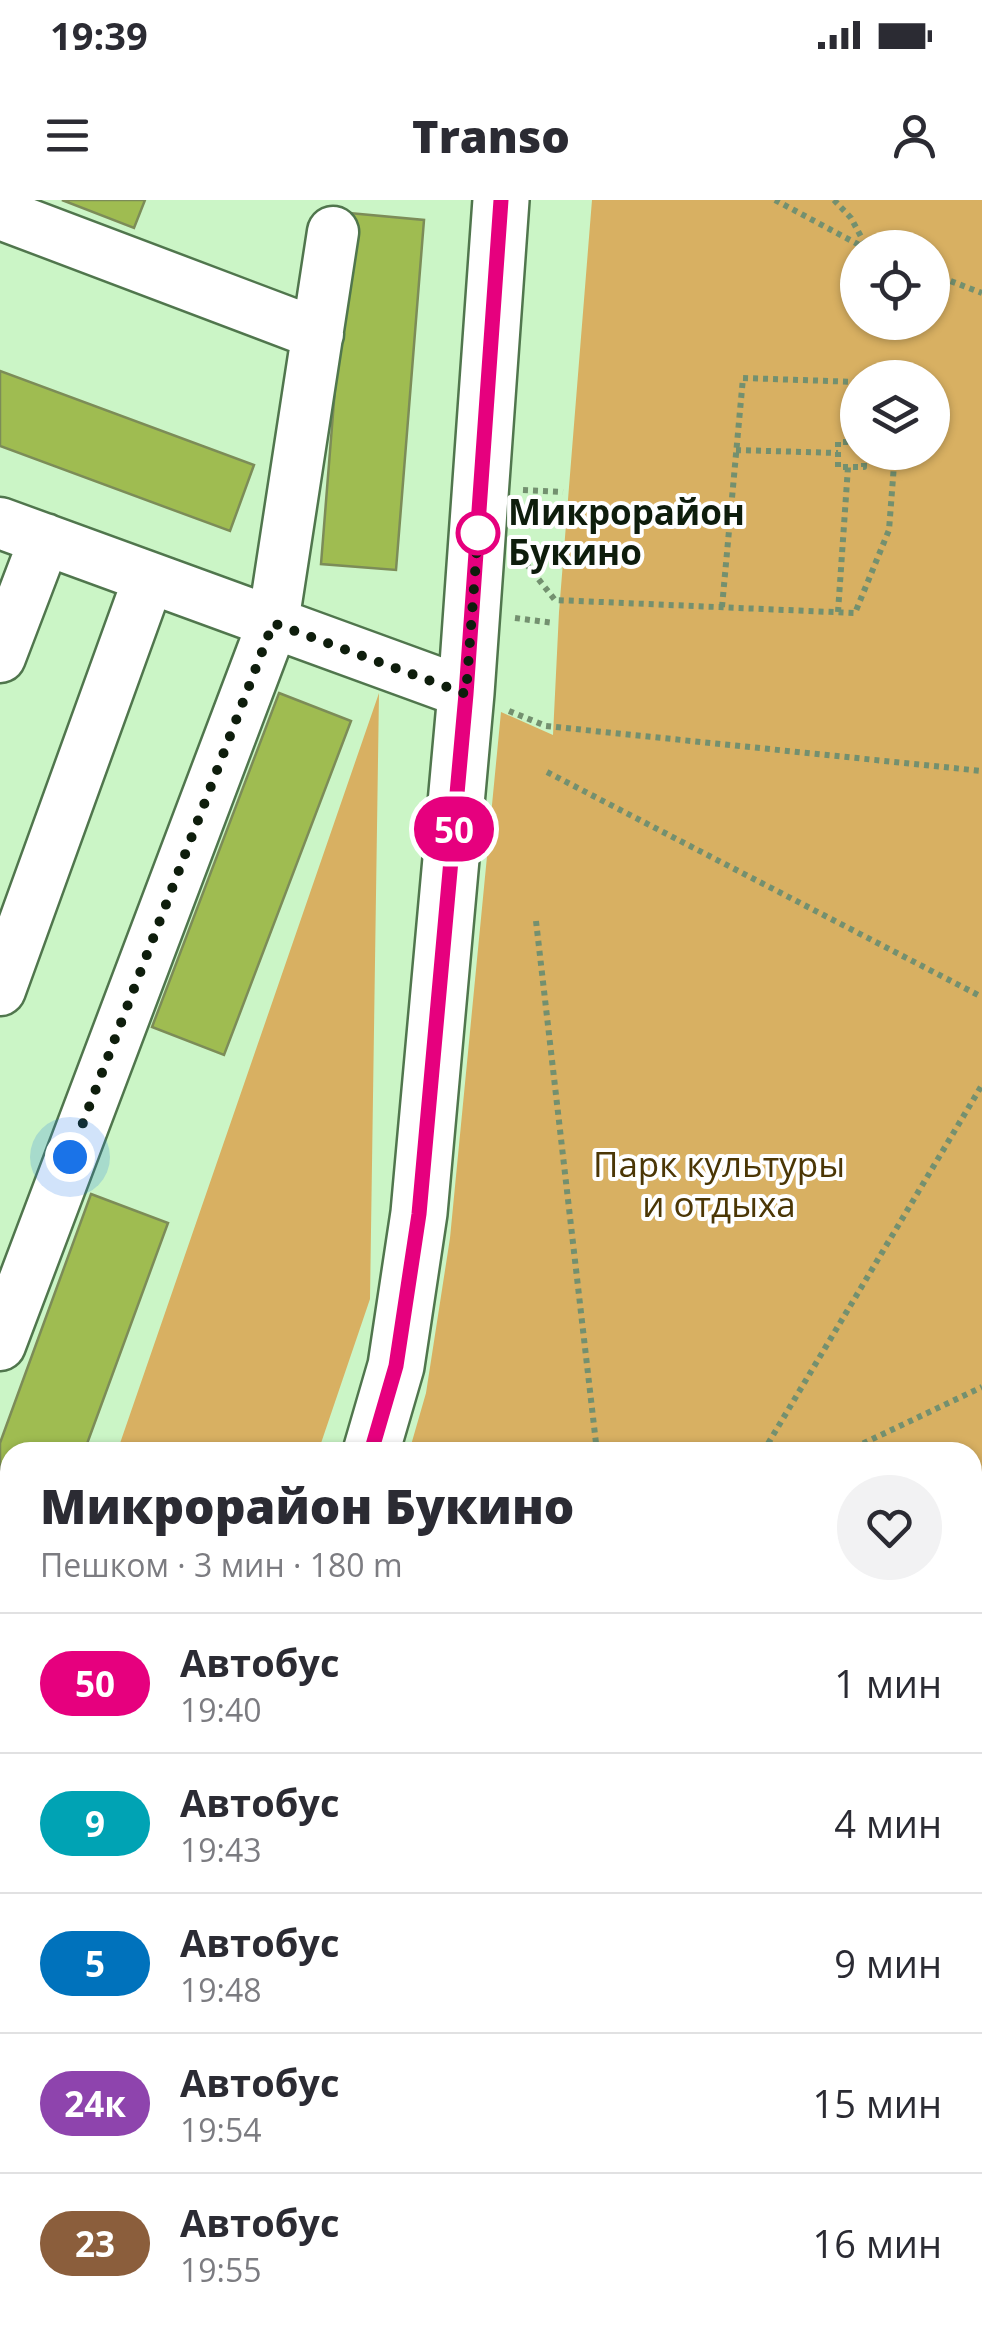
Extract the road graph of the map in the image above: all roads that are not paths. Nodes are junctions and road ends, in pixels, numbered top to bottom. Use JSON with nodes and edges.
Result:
{"nodes":[{"id":1,"x":500,"y":200,"type":"edge"},
{"id":2,"x":0,"y":210,"type":"edge"},
{"id":3,"x":333,"y":232,"type":"dead end"},
{"id":4,"x":318,"y":334,"type":"junction"},
{"id":5,"x":22,"y":531,"type":"edge"},
{"id":6,"x":149,"y":578,"type":"junction"},
{"id":7,"x":273,"y":623,"type":"junction"},
{"id":8,"x":0,"y":657,"type":"edge"},
{"id":9,"x":466,"y":694,"type":"junction"},
{"id":10,"x":0,"y":990,"type":"edge"},
{"id":11,"x":0,"y":1345,"type":"edge"},
{"id":12,"x":374,"y":1442,"type":"edge"}],
"edges":[{"from":1,"to":9,"type":"main road"},
{"from":2,"to":4,"type":"street"},
{"from":3,"to":4,"type":"street"},
{"from":4,"to":7,"type":"street"},
{"from":5,"to":6,"type":"street"},
{"from":5,"to":8,"type":"street"},
{"from":6,"to":7,"type":"street"},
{"from":6,"to":10,"type":"street"},
{"from":7,"to":9,"type":"street"},
{"from":7,"to":11,"type":"street"},
{"from":9,"to":12,"type":"main road"}]}
